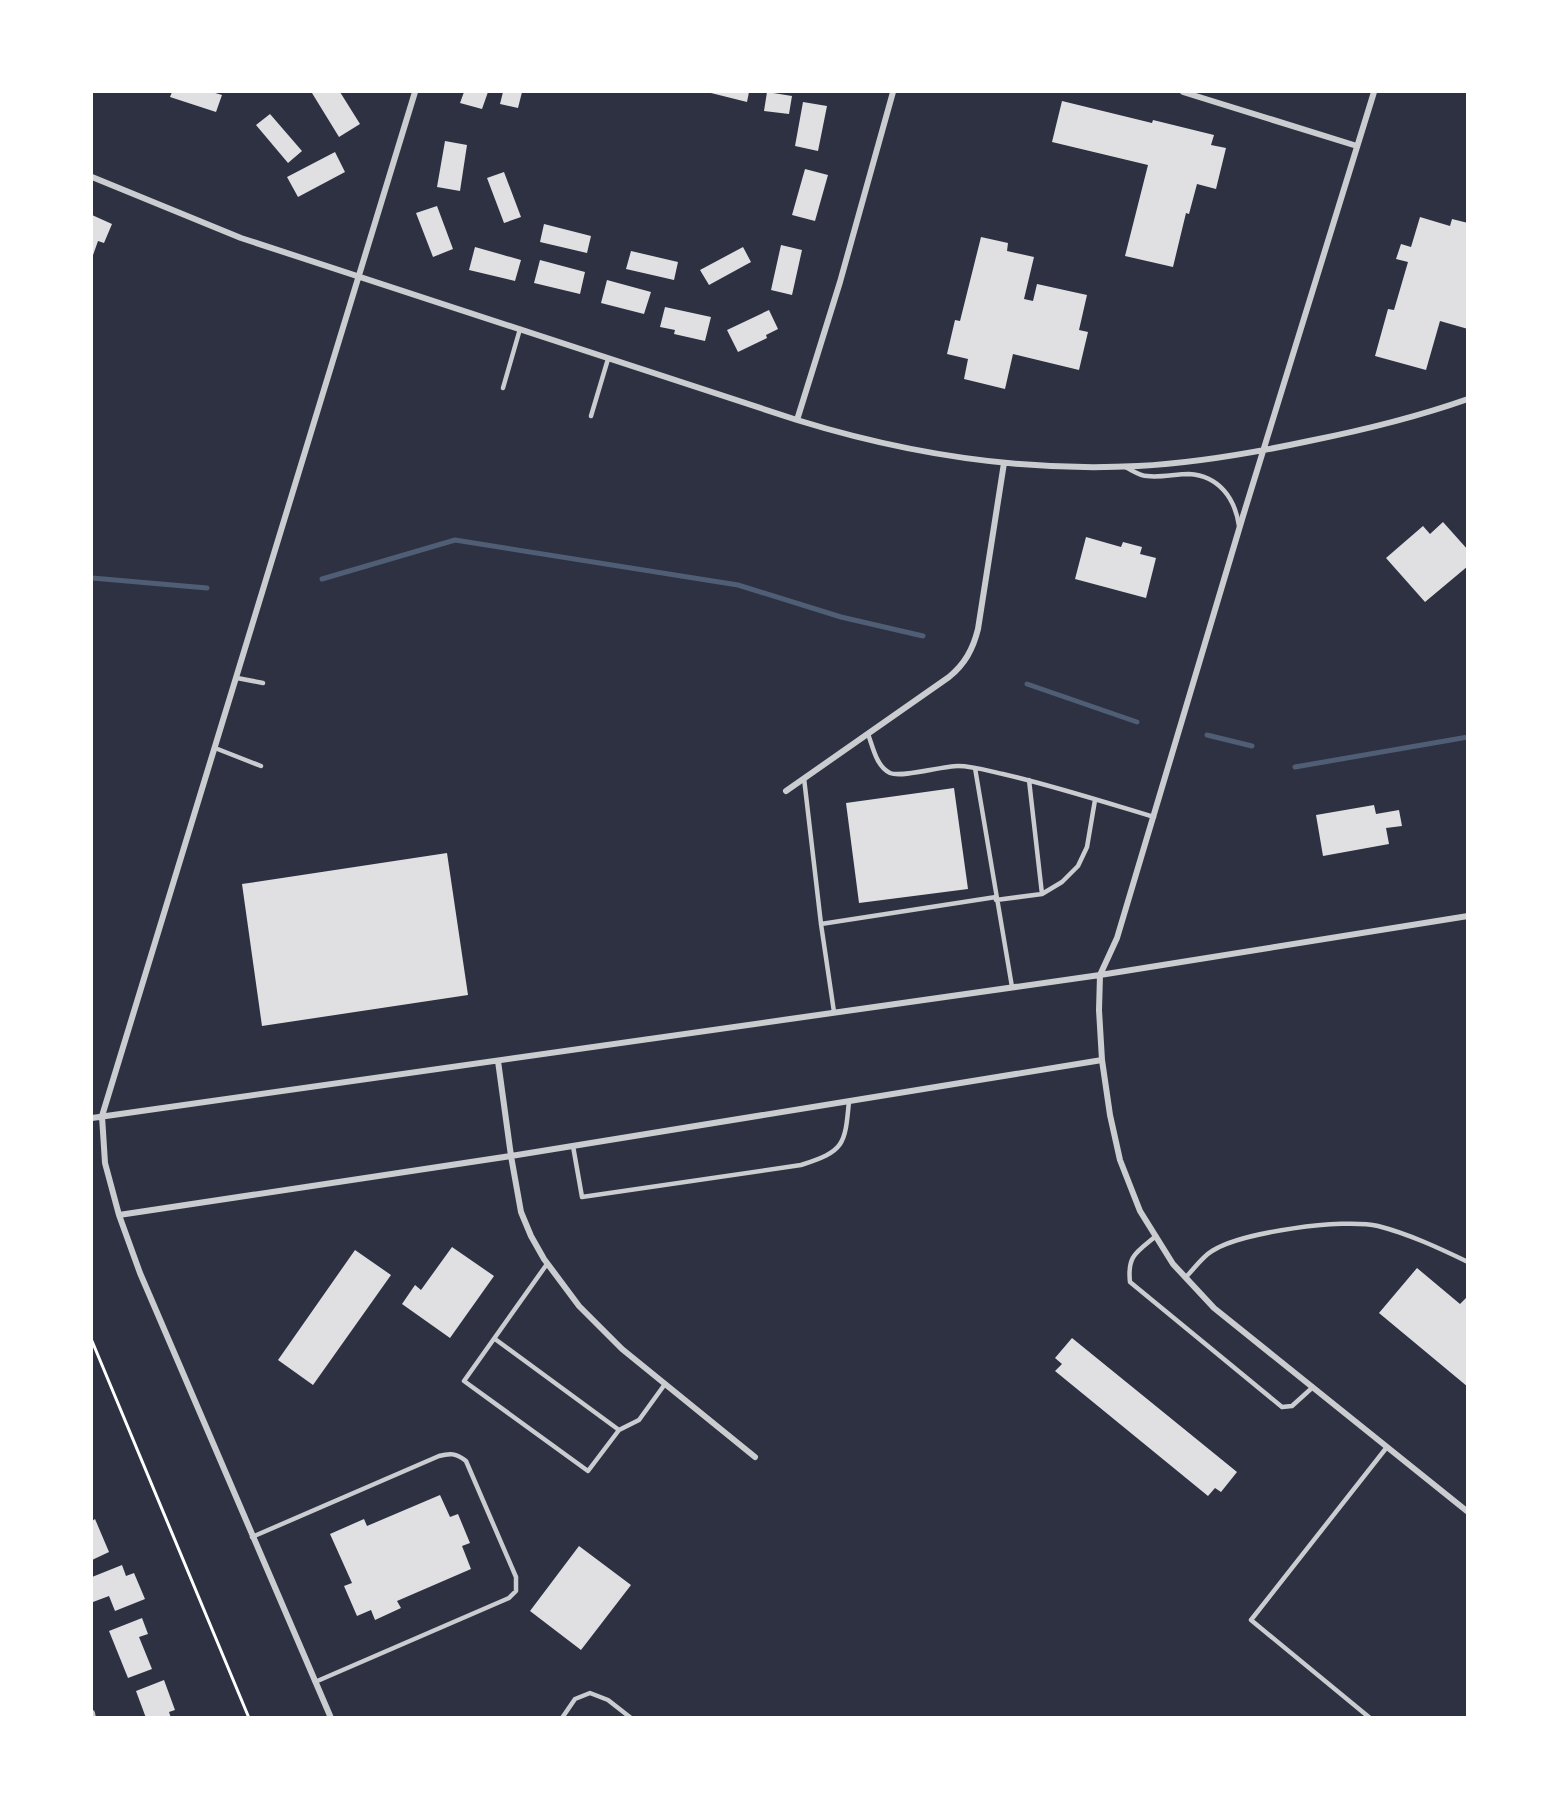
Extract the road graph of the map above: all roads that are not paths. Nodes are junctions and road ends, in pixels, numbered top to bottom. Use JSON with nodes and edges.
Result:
{"nodes":[{"id":1,"x":415,"y":92,"type":"edge"},
{"id":2,"x":893,"y":92,"type":"edge"},
{"id":3,"x":1183,"y":92,"type":"edge"},
{"id":4,"x":1374,"y":92,"type":"edge"},
{"id":5,"x":1357,"y":146,"type":"junction"},
{"id":6,"x":92,"y":177,"type":"edge"},
{"id":7,"x":360,"y":277,"type":"junction"},
{"id":8,"x":520,"y":329,"type":"junction"},
{"id":9,"x":608,"y":359,"type":"junction"},
{"id":10,"x":503,"y":388,"type":"dead end"},
{"id":11,"x":1467,"y":399,"type":"edge"},
{"id":12,"x":591,"y":416,"type":"dead end"},
{"id":13,"x":796,"y":420,"type":"junction"},
{"id":14,"x":1263,"y":451,"type":"junction"},
{"id":15,"x":1004,"y":463,"type":"junction"},
{"id":16,"x":1123,"y":466,"type":"junction"},
{"id":17,"x":1239,"y":528,"type":"junction"},
{"id":18,"x":237,"y":678,"type":"junction"},
{"id":19,"x":263,"y":684,"type":"dead end"},
{"id":20,"x":868,"y":734,"type":"junction"},
{"id":21,"x":215,"y":748,"type":"junction"},
{"id":22,"x":261,"y":766,"type":"dead end"},
{"id":23,"x":975,"y":768,"type":"junction"},
{"id":24,"x":804,"y":778,"type":"junction"},
{"id":25,"x":1029,"y":780,"type":"junction"},
{"id":26,"x":786,"y":791,"type":"dead end"},
{"id":27,"x":1095,"y":800,"type":"junction"},
{"id":28,"x":1154,"y":818,"type":"junction"},
{"id":29,"x":1042,"y":894,"type":"junction"},
{"id":30,"x":996,"y":899,"type":"junction"},
{"id":31,"x":1467,"y":916,"type":"edge"},
{"id":32,"x":821,"y":924,"type":"junction"},
{"id":33,"x":1100,"y":975,"type":"junction"},
{"id":34,"x":1012,"y":987,"type":"junction"},
{"id":35,"x":834,"y":1012,"type":"junction"},
{"id":36,"x":1102,"y":1060,"type":"junction"},
{"id":37,"x":498,"y":1061,"type":"junction"},
{"id":38,"x":849,"y":1101,"type":"junction"},
{"id":39,"x":102,"y":1116,"type":"junction"},
{"id":40,"x":92,"y":1118,"type":"edge"},
{"id":41,"x":573,"y":1146,"type":"junction"},
{"id":42,"x":511,"y":1156,"type":"junction"},
{"id":43,"x":119,"y":1215,"type":"junction"},
{"id":44,"x":1156,"y":1236,"type":"junction"},
{"id":45,"x":1467,"y":1262,"type":"edge"},
{"id":46,"x":547,"y":1264,"type":"junction"},
{"id":47,"x":1186,"y":1277,"type":"junction"},
{"id":48,"x":495,"y":1339,"type":"junction"},
{"id":49,"x":665,"y":1384,"type":"junction"},
{"id":50,"x":1313,"y":1387,"type":"junction"},
{"id":51,"x":619,"y":1430,"type":"junction"},
{"id":52,"x":1387,"y":1447,"type":"junction"},
{"id":53,"x":755,"y":1457,"type":"dead end"},
{"id":54,"x":1467,"y":1512,"type":"edge"},
{"id":55,"x":252,"y":1537,"type":"junction"},
{"id":56,"x":315,"y":1682,"type":"junction"},
{"id":57,"x":92,"y":1713,"type":"edge"},
{"id":58,"x":93,"y":1718,"type":"edge"},
{"id":59,"x":331,"y":1718,"type":"edge"},
{"id":60,"x":562,"y":1718,"type":"edge"},
{"id":61,"x":631,"y":1718,"type":"edge"},
{"id":62,"x":1370,"y":1718,"type":"edge"}],
"edges":[{"from":1,"to":7,"type":"street"},
{"from":2,"to":13,"type":"street"},
{"from":3,"to":5,"type":"street"},
{"from":4,"to":5,"type":"street"},
{"from":5,"to":14,"type":"street"},
{"from":6,"to":7,"type":"street"},
{"from":7,"to":8,"type":"street"},
{"from":7,"to":18,"type":"street"},
{"from":8,"to":9,"type":"street"},
{"from":8,"to":10,"type":"lane"},
{"from":9,"to":12,"type":"lane"},
{"from":9,"to":13,"type":"street"},
{"from":11,"to":14,"type":"street"},
{"from":13,"to":15,"type":"street"},
{"from":14,"to":16,"type":"street"},
{"from":14,"to":17,"type":"street"},
{"from":15,"to":16,"type":"street"},
{"from":15,"to":20,"type":"street"},
{"from":16,"to":17,"type":"lane"},
{"from":17,"to":28,"type":"street"},
{"from":18,"to":19,"type":"lane"},
{"from":18,"to":21,"type":"street"},
{"from":20,"to":23,"type":"lane"},
{"from":20,"to":24,"type":"street"},
{"from":21,"to":22,"type":"lane"},
{"from":21,"to":39,"type":"street"},
{"from":23,"to":25,"type":"lane"},
{"from":23,"to":30,"type":"lane"},
{"from":24,"to":26,"type":"street"},
{"from":24,"to":32,"type":"lane"},
{"from":25,"to":27,"type":"lane"},
{"from":25,"to":29,"type":"lane"},
{"from":27,"to":28,"type":"lane"},
{"from":27,"to":29,"type":"lane"},
{"from":28,"to":33,"type":"street"},
{"from":29,"to":30,"type":"lane"},
{"from":30,"to":32,"type":"lane"},
{"from":30,"to":34,"type":"lane"},
{"from":31,"to":33,"type":"street"},
{"from":32,"to":35,"type":"lane"},
{"from":33,"to":34,"type":"street"},
{"from":33,"to":36,"type":"street"},
{"from":34,"to":35,"type":"street"},
{"from":35,"to":37,"type":"street"},
{"from":36,"to":38,"type":"street"},
{"from":36,"to":44,"type":"street"},
{"from":37,"to":39,"type":"street"},
{"from":37,"to":42,"type":"street"},
{"from":38,"to":41,"type":"street"},
{"from":38,"to":41,"type":"lane"},
{"from":39,"to":40,"type":"street"},
{"from":39,"to":43,"type":"street"},
{"from":41,"to":42,"type":"street"},
{"from":42,"to":43,"type":"street"},
{"from":42,"to":46,"type":"street"},
{"from":43,"to":55,"type":"street"},
{"from":44,"to":47,"type":"street"},
{"from":44,"to":50,"type":"lane"},
{"from":45,"to":47,"type":"lane"},
{"from":46,"to":48,"type":"lane"},
{"from":46,"to":49,"type":"street"},
{"from":47,"to":50,"type":"street"},
{"from":48,"to":51,"type":"lane"},
{"from":48,"to":51,"type":"lane"},
{"from":49,"to":51,"type":"lane"},
{"from":49,"to":53,"type":"street"},
{"from":50,"to":52,"type":"street"},
{"from":52,"to":54,"type":"street"},
{"from":52,"to":62,"type":"lane"},
{"from":55,"to":56,"type":"street"},
{"from":55,"to":56,"type":"lane"},
{"from":56,"to":59,"type":"street"},
{"from":57,"to":58,"type":"street"},
{"from":60,"to":61,"type":"lane"}]}
